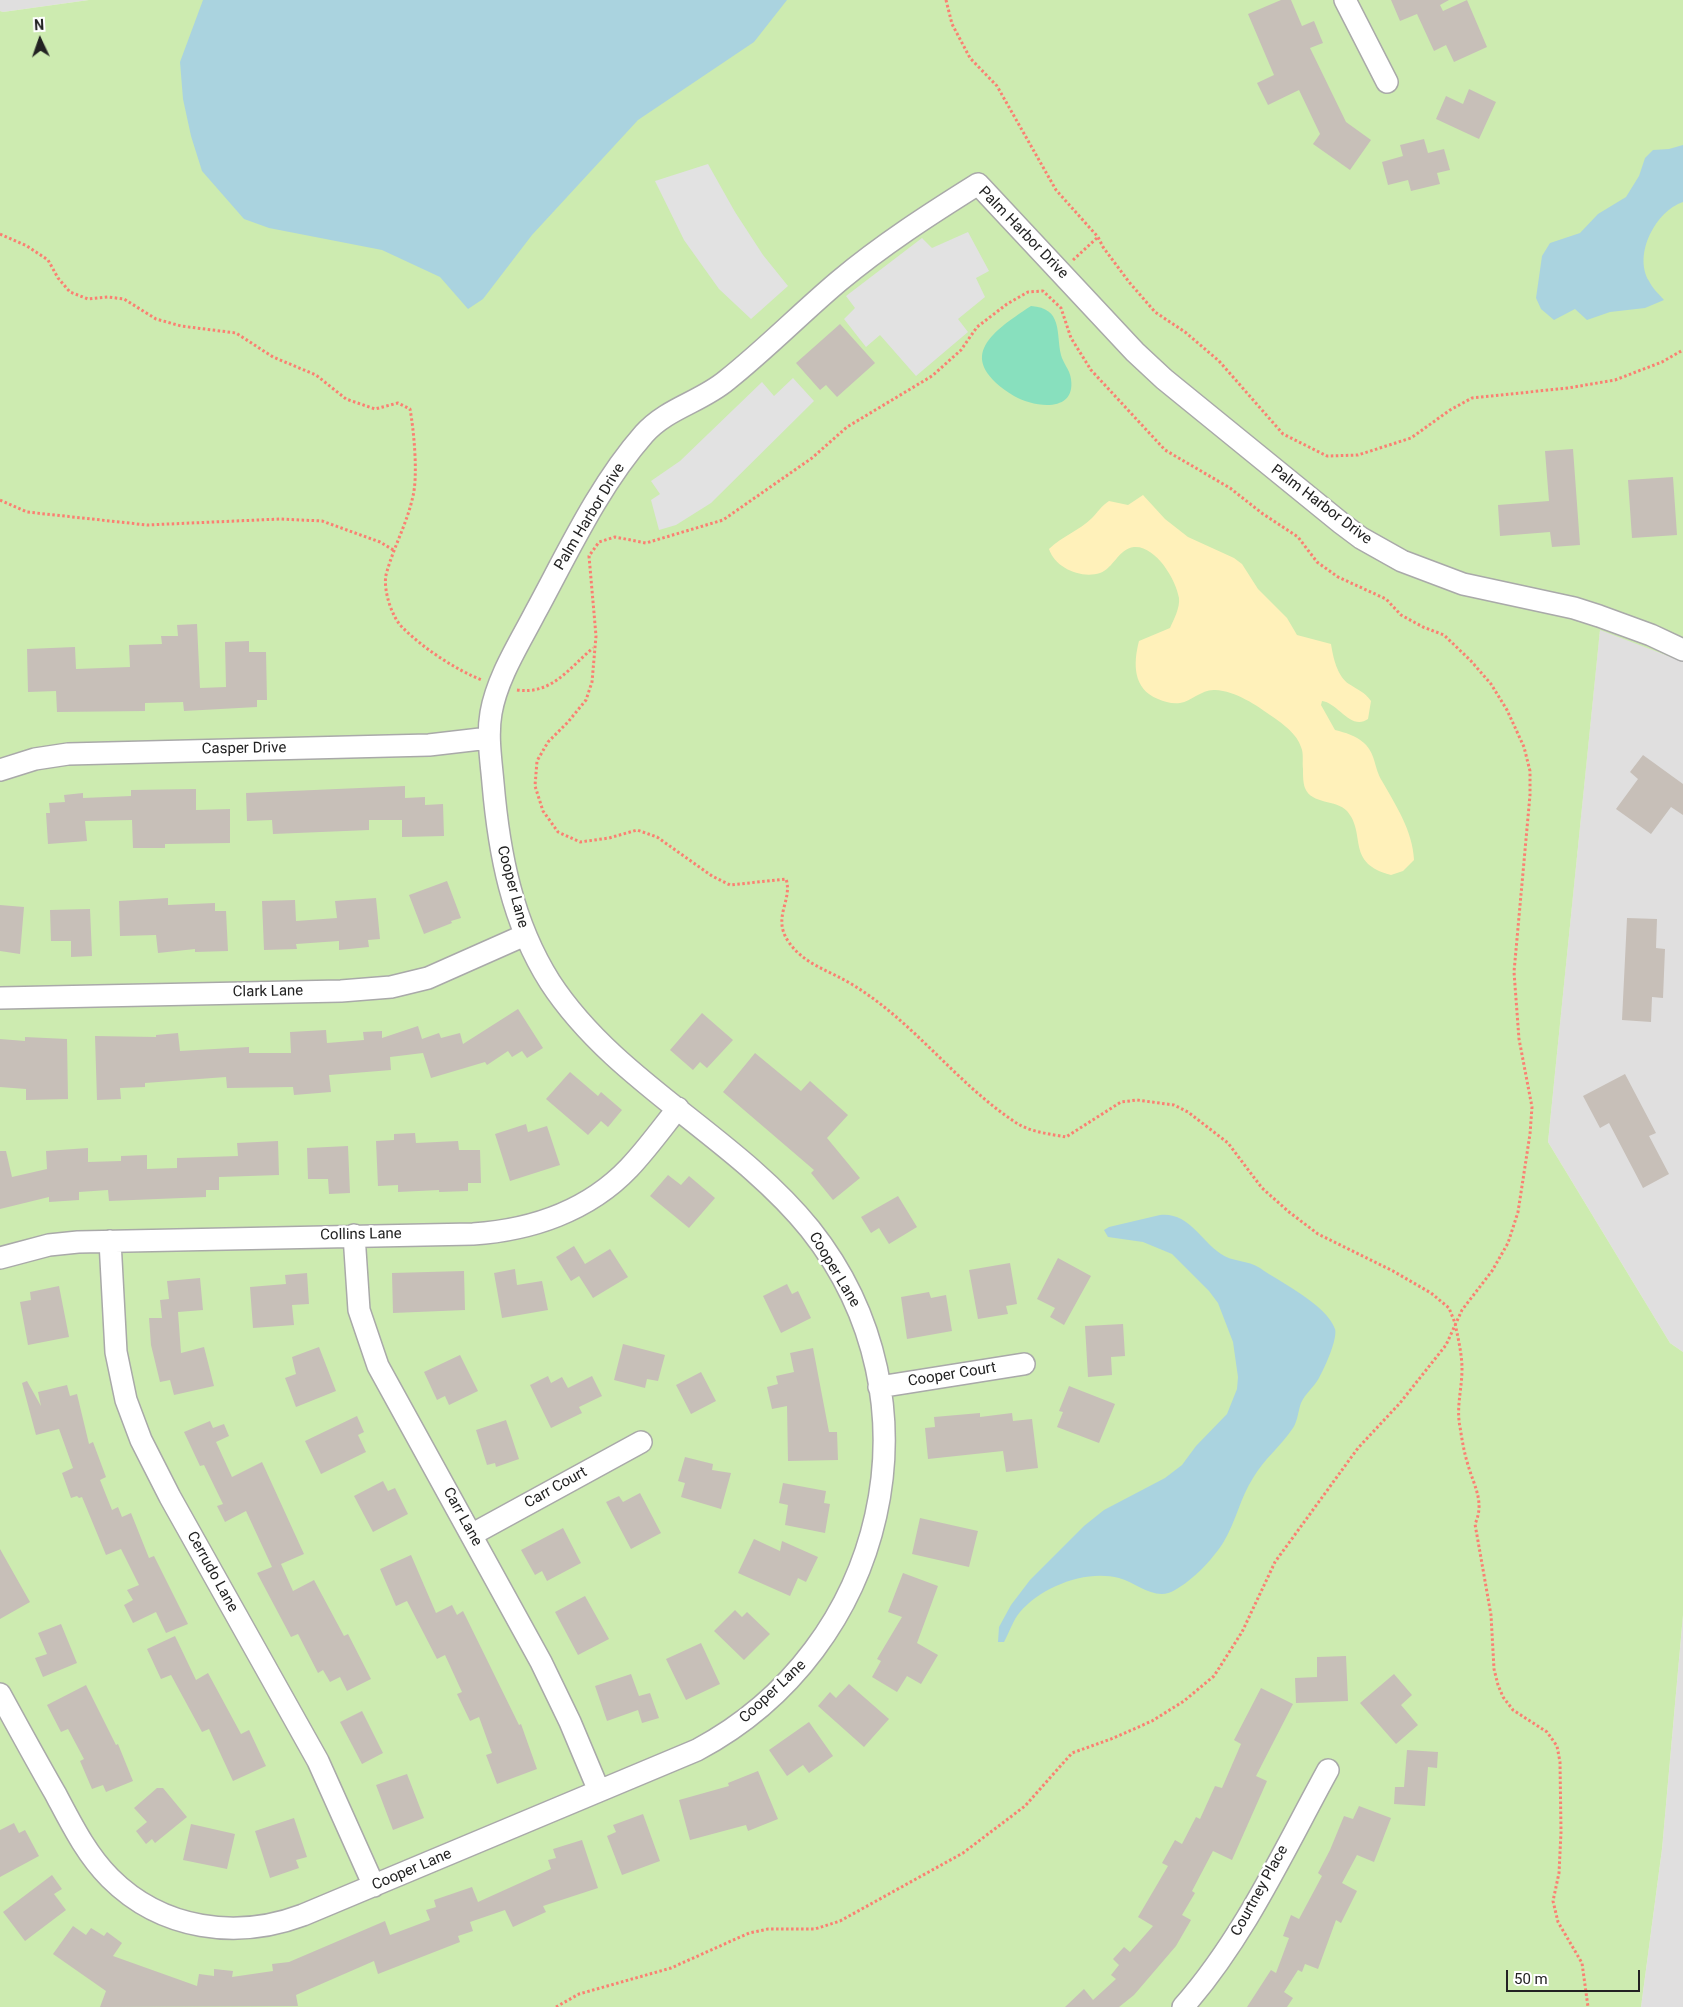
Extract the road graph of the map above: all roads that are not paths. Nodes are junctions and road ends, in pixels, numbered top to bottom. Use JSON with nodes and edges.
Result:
{"nodes":[{"id":1,"x":1345,"y":0,"type":"edge"},
{"id":2,"x":1387,"y":82,"type":"dead end"},
{"id":3,"x":1683,"y":650,"type":"edge"},
{"id":4,"x":489,"y":738,"type":"junction"},
{"id":5,"x":0,"y":770,"type":"edge"},
{"id":6,"x":525,"y":935,"type":"junction"},
{"id":7,"x":0,"y":998,"type":"edge"},
{"id":8,"x":678,"y":1108,"type":"junction"},
{"id":9,"x":354,"y":1235,"type":"junction"},
{"id":10,"x":110,"y":1241,"type":"junction"},
{"id":11,"x":0,"y":1258,"type":"edge"},
{"id":12,"x":1024,"y":1364,"type":"dead end"},
{"id":13,"x":879,"y":1387,"type":"junction"},
{"id":14,"x":641,"y":1442,"type":"dead end"},
{"id":15,"x":472,"y":1535,"type":"junction"},
{"id":16,"x":0,"y":1694,"type":"edge"},
{"id":17,"x":1328,"y":1770,"type":"dead end"},
{"id":18,"x":599,"y":1791,"type":"junction"},
{"id":19,"x":374,"y":1886,"type":"junction"},
{"id":20,"x":1183,"y":2007,"type":"edge"}],
"edges":[{"from":1,"to":2,"type":"street"},
{"from":3,"to":4,"type":"street","name":"Palm Harbor Drive"},
{"from":4,"to":5,"type":"street","name":"Casper Drive"},
{"from":4,"to":6,"type":"street","name":"Cooper Lane"},
{"from":6,"to":7,"type":"street","name":"Clark Lane"},
{"from":6,"to":8,"type":"street","name":"Cooper Lane"},
{"from":8,"to":9,"type":"street","name":"Collins Lane"},
{"from":8,"to":13,"type":"street","name":"Cooper Lane"},
{"from":9,"to":10,"type":"street","name":"Collins Lane"},
{"from":9,"to":15,"type":"street","name":"Carr Lane"},
{"from":10,"to":11,"type":"street","name":"Collins Lane"},
{"from":10,"to":19,"type":"street","name":"Cerrudo Lane"},
{"from":12,"to":13,"type":"street","name":"Cooper Court"},
{"from":13,"to":18,"type":"street","name":"Cooper Lane"},
{"from":14,"to":15,"type":"street","name":"Carr Court"},
{"from":15,"to":18,"type":"street","name":"Carr Lane"},
{"from":16,"to":19,"type":"street","name":"Cooper Lane"},
{"from":17,"to":20,"type":"street","name":"Courtney Place"},
{"from":18,"to":19,"type":"street","name":"Cooper Lane"}]}
